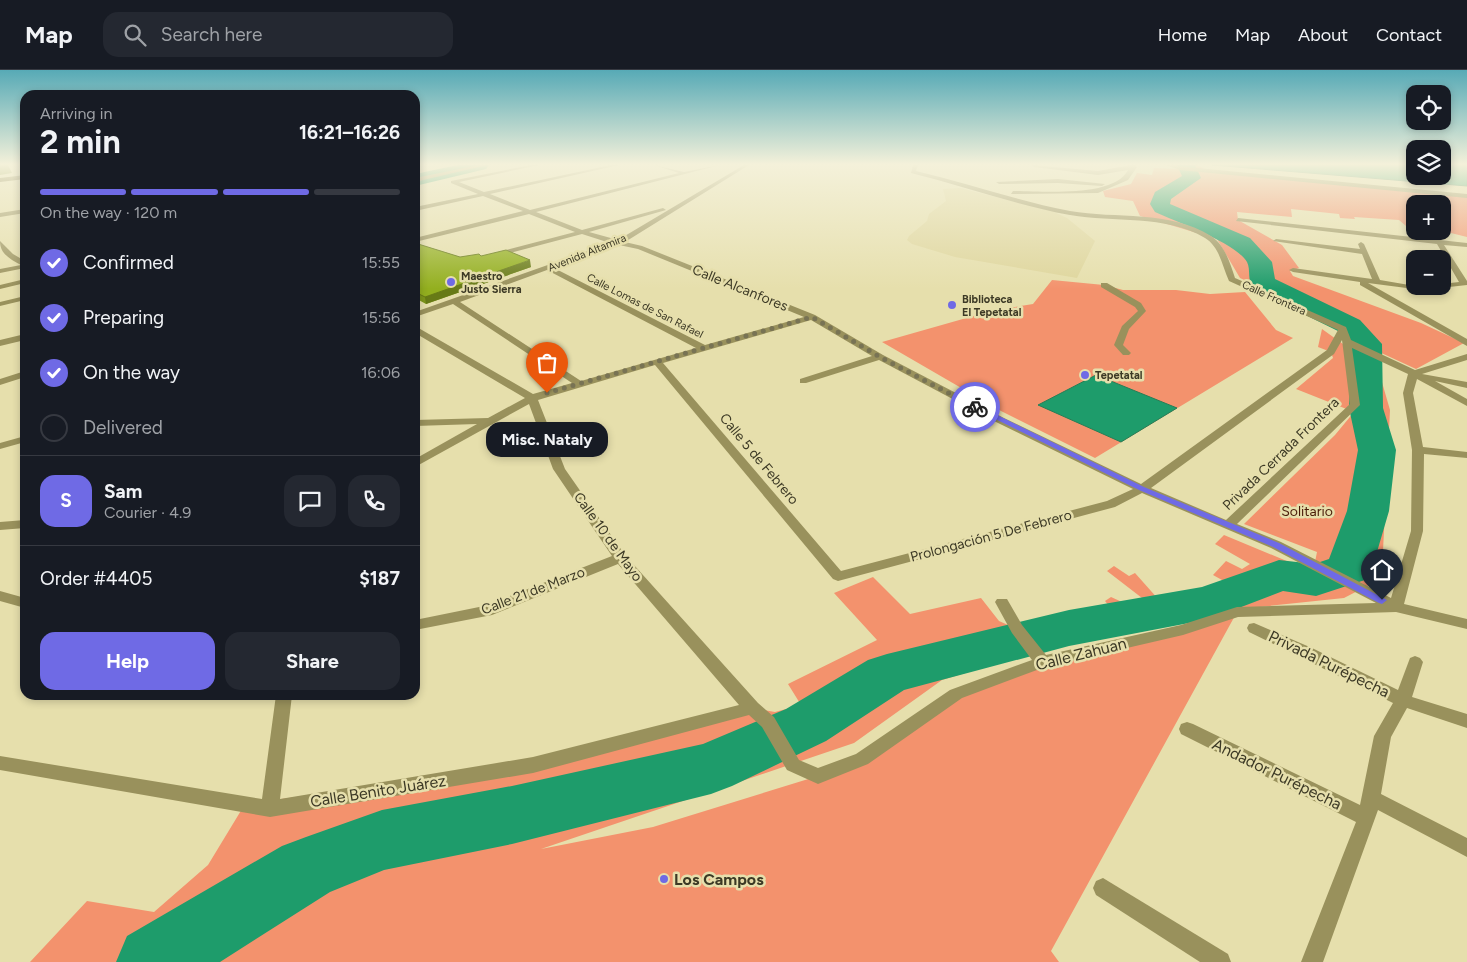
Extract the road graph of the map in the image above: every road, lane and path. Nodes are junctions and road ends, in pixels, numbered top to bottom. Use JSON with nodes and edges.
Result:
{"nodes":[{"id":1,"x":514,"y":207,"type":"edge"},
{"id":2,"x":550,"y":207,"type":"edge"},
{"id":3,"x":676,"y":207,"type":"edge"},
{"id":4,"x":677,"y":207,"type":"edge"},
{"id":5,"x":1045,"y":207,"type":"edge"},
{"id":6,"x":20,"y":212,"type":"edge"},
{"id":7,"x":529,"y":212,"type":"junction"},
{"id":8,"x":0,"y":215,"type":"edge"},
{"id":9,"x":1238,"y":220,"type":"dead end"},
{"id":10,"x":582,"y":232,"type":"junction"},
{"id":11,"x":1356,"y":233,"type":"junction"},
{"id":12,"x":420,"y":239,"type":"edge"},
{"id":13,"x":1276,"y":241,"type":"dead end"},
{"id":14,"x":620,"y":242,"type":"junction"},
{"id":15,"x":1439,"y":242,"type":"junction"},
{"id":16,"x":1467,"y":245,"type":"edge"},
{"id":17,"x":1,"y":247,"type":"edge"},
{"id":18,"x":1364,"y":252,"type":"junction"},
{"id":19,"x":20,"y":254,"type":"edge"},
{"id":20,"x":10,"y":256,"type":"junction"},
{"id":21,"x":485,"y":259,"type":"edge"},
{"id":22,"x":20,"y":262,"type":"edge"},
{"id":23,"x":20,"y":266,"type":"edge"},
{"id":24,"x":548,"y":268,"type":"junction"},
{"id":25,"x":1293,"y":270,"type":"dead end"},
{"id":26,"x":0,"y":271,"type":"edge"},
{"id":27,"x":1356,"y":279,"type":"junction"},
{"id":28,"x":20,"y":282,"type":"edge"},
{"id":29,"x":1377,"y":282,"type":"junction"},
{"id":30,"x":1466,"y":283,"type":"edge"},
{"id":31,"x":1104,"y":285,"type":"dead end"},
{"id":32,"x":1451,"y":285,"type":"edge"},
{"id":33,"x":1406,"y":286,"type":"edge"},
{"id":34,"x":0,"y":287,"type":"edge"},
{"id":35,"x":20,"y":299,"type":"edge"},
{"id":36,"x":454,"y":301,"type":"junction"},
{"id":37,"x":0,"y":304,"type":"edge"},
{"id":38,"x":420,"y":311,"type":"edge"},
{"id":39,"x":812,"y":317,"type":"junction"},
{"id":40,"x":1343,"y":329,"type":"junction"},
{"id":41,"x":420,"y":333,"type":"edge"},
{"id":42,"x":20,"y":338,"type":"edge"},
{"id":43,"x":1347,"y":342,"type":"junction"},
{"id":44,"x":0,"y":343,"type":"edge"},
{"id":45,"x":1467,"y":343,"type":"edge"},
{"id":46,"x":705,"y":349,"type":"junction"},
{"id":47,"x":1126,"y":353,"type":"dead end"},
{"id":48,"x":880,"y":357,"type":"junction"},
{"id":49,"x":1467,"y":358,"type":"edge"},
{"id":50,"x":657,"y":362,"type":"junction"},
{"id":51,"x":1413,"y":374,"type":"junction"},
{"id":52,"x":20,"y":376,"type":"edge"},
{"id":53,"x":803,"y":381,"type":"dead end"},
{"id":54,"x":0,"y":382,"type":"edge"},
{"id":55,"x":578,"y":383,"type":"junction"},
{"id":56,"x":1467,"y":386,"type":"edge"},
{"id":57,"x":532,"y":398,"type":"junction"},
{"id":58,"x":1467,"y":402,"type":"edge"},
{"id":59,"x":488,"y":421,"type":"junction"},
{"id":60,"x":420,"y":423,"type":"edge"},
{"id":61,"x":20,"y":440,"type":"edge"},
{"id":62,"x":0,"y":446,"type":"edge"},
{"id":63,"x":1418,"y":450,"type":"junction"},
{"id":64,"x":1467,"y":455,"type":"edge"},
{"id":65,"x":420,"y":461,"type":"edge"},
{"id":66,"x":1142,"y":489,"type":"junction"},
{"id":67,"x":20,"y":524,"type":"edge"},
{"id":68,"x":0,"y":526,"type":"edge"},
{"id":69,"x":1227,"y":526,"type":"junction"},
{"id":70,"x":620,"y":558,"type":"junction"},
{"id":71,"x":838,"y":576,"type":"joint"},
{"id":72,"x":1,"y":598,"type":"edge"},
{"id":73,"x":20,"y":602,"type":"edge"},
{"id":74,"x":1002,"y":602,"type":"dead end"},
{"id":75,"x":1396,"y":607,"type":"junction"},
{"id":76,"x":1467,"y":624,"type":"edge"},
{"id":77,"x":420,"y":625,"type":"edge"},
{"id":78,"x":1254,"y":628,"type":"dead end"},
{"id":79,"x":1039,"y":657,"type":"junction"},
{"id":80,"x":1415,"y":662,"type":"dead end"},
{"id":81,"x":283,"y":700,"type":"edge"},
{"id":82,"x":1403,"y":700,"type":"junction"},
{"id":83,"x":752,"y":708,"type":"junction"},
{"id":84,"x":1467,"y":720,"type":"edge"},
{"id":85,"x":1187,"y":729,"type":"dead end"},
{"id":86,"x":0,"y":763,"type":"edge"},
{"id":87,"x":793,"y":766,"type":"joint"},
{"id":88,"x":1372,"y":798,"type":"junction"},
{"id":89,"x":270,"y":809,"type":"junction"},
{"id":90,"x":1367,"y":818,"type":"junction"},
{"id":91,"x":1467,"y":848,"type":"edge"},
{"id":92,"x":1103,"y":888,"type":"dead end"},
{"id":93,"x":1220,"y":962,"type":"edge"},
{"id":94,"x":1312,"y":962,"type":"edge"}],
"edges":[{"from":1,"to":7,"type":"street"},
{"from":2,"to":7,"type":"street"},
{"from":3,"to":10,"type":"street"},
{"from":4,"to":14,"type":"street","name":"Avenida Altamira"},
{"from":5,"to":40,"type":"street","name":"Calle Frontera"},
{"from":6,"to":8,"type":"street"},
{"from":7,"to":10,"type":"street"},
{"from":7,"to":12,"type":"street"},
{"from":9,"to":11,"type":"street"},
{"from":10,"to":14,"type":"street"},
{"from":10,"to":21,"type":"street"},
{"from":11,"to":15,"type":"street"},
{"from":11,"to":18,"type":"street"},
{"from":13,"to":18,"type":"street"},
{"from":14,"to":24,"type":"street","name":"Avenida Altamira"},
{"from":14,"to":39,"type":"street","name":"Calle Alcanfores"},
{"from":15,"to":16,"type":"street"},
{"from":15,"to":30,"type":"street"},
{"from":17,"to":20,"type":"street"},
{"from":18,"to":29,"type":"street"},
{"from":19,"to":20,"type":"street"},
{"from":20,"to":22,"type":"street"},
{"from":23,"to":26,"type":"street"},
{"from":24,"to":36,"type":"street","name":"Avenida Altamira"},
{"from":24,"to":46,"type":"street","name":"Calle Lomas de San Rafael"},
{"from":25,"to":27,"type":"street"},
{"from":27,"to":29,"type":"street"},
{"from":27,"to":45,"type":"street"},
{"from":28,"to":34,"type":"street"},
{"from":29,"to":33,"type":"street"},
{"from":30,"to":32,"type":"street"},
{"from":31,"to":47,"type":"street"},
{"from":35,"to":37,"type":"street"},
{"from":36,"to":38,"type":"street","name":"Avenida Altamira"},
{"from":36,"to":55,"type":"street"},
{"from":39,"to":46,"type":"street"},
{"from":39,"to":48,"type":"street","name":"Calle Alcanfores"},
{"from":40,"to":43,"type":"street"},
{"from":40,"to":66,"type":"street"},
{"from":41,"to":57,"type":"street"},
{"from":42,"to":44,"type":"street"},
{"from":43,"to":51,"type":"street"},
{"from":43,"to":69,"type":"street","name":"Privada Cerrada Frontera"},
{"from":46,"to":50,"type":"street"},
{"from":48,"to":53,"type":"street"},
{"from":48,"to":66,"type":"street","name":"Calle Alcanfores"},
{"from":49,"to":51,"type":"street"},
{"from":50,"to":55,"type":"street"},
{"from":50,"to":71,"type":"street","name":"Calle 5 de Febrero"},
{"from":51,"to":56,"type":"street"},
{"from":51,"to":58,"type":"street"},
{"from":51,"to":63,"type":"street"},
{"from":52,"to":54,"type":"street"},
{"from":55,"to":57,"type":"street"},
{"from":57,"to":59,"type":"street"},
{"from":57,"to":70,"type":"street","name":"Calle 10 de Mayo"},
{"from":59,"to":60,"type":"street"},
{"from":59,"to":65,"type":"street"},
{"from":61,"to":62,"type":"street"},
{"from":63,"to":64,"type":"street"},
{"from":63,"to":75,"type":"street"},
{"from":66,"to":69,"type":"street","name":"Calle Alcanfores"},
{"from":66,"to":71,"type":"street","name":"Prolongación 5 De Febrero"},
{"from":67,"to":68,"type":"street"},
{"from":69,"to":75,"type":"street","name":"Calle Alcanfores"},
{"from":70,"to":77,"type":"street","name":"Calle 21 de Marzo"},
{"from":70,"to":83,"type":"street","name":"Calle 10 de Mayo"},
{"from":72,"to":73,"type":"street"},
{"from":74,"to":79,"type":"street"},
{"from":75,"to":76,"type":"street"},
{"from":75,"to":79,"type":"street","name":"Calle Zahuan"},
{"from":78,"to":82,"type":"street","name":"Privada Purépecha"},
{"from":79,"to":87,"type":"street","name":"Calle Zahuan"},
{"from":80,"to":82,"type":"street"},
{"from":81,"to":89,"type":"street"},
{"from":82,"to":84,"type":"street","name":"Privada Purépecha"},
{"from":82,"to":88,"type":"street"},
{"from":83,"to":87,"type":"street","name":"Calle 10 de Mayo"},
{"from":83,"to":89,"type":"street","name":"Calle Benito Juárez"},
{"from":85,"to":90,"type":"street","name":"Andador Purépecha"},
{"from":86,"to":89,"type":"street","name":"Calle Benito Juárez"},
{"from":88,"to":90,"type":"street"},
{"from":88,"to":91,"type":"street"},
{"from":90,"to":94,"type":"street"},
{"from":92,"to":93,"type":"street"}]}
